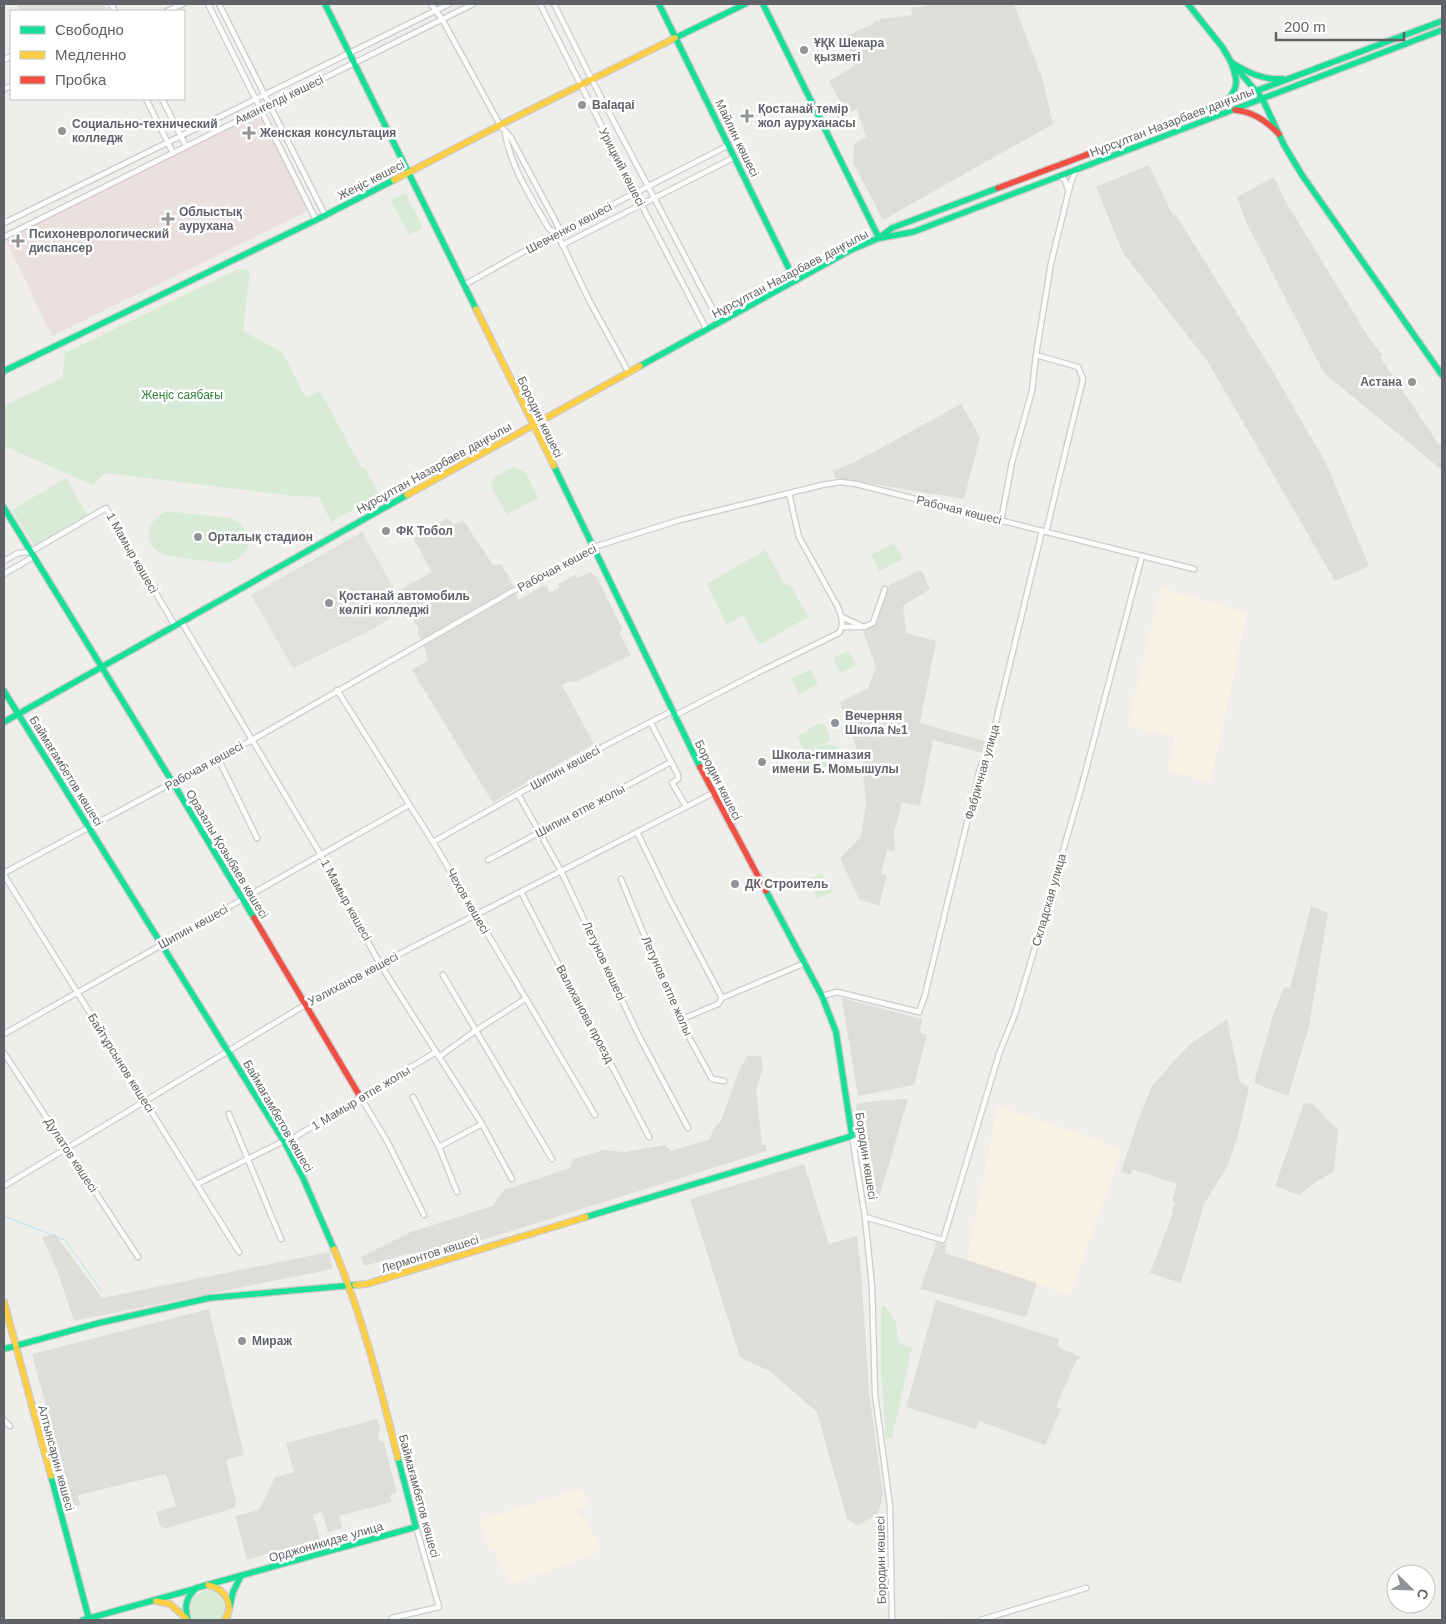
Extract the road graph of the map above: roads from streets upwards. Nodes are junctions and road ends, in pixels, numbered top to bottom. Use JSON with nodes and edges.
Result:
{"nodes":[{"id":1,"x":183,"y":4,"type":"edge"},
{"id":2,"x":208,"y":4,"type":"edge"},
{"id":3,"x":219,"y":4,"type":"edge"},
{"id":4,"x":325,"y":4,"type":"edge"},
{"id":5,"x":431,"y":4,"type":"edge"},
{"id":6,"x":449,"y":4,"type":"edge"},
{"id":7,"x":474,"y":4,"type":"edge"},
{"id":8,"x":540,"y":4,"type":"edge"},
{"id":9,"x":554,"y":4,"type":"edge"},
{"id":10,"x":659,"y":4,"type":"edge"},
{"id":11,"x":745,"y":4,"type":"edge"},
{"id":12,"x":762,"y":4,"type":"edge"},
{"id":13,"x":1188,"y":4,"type":"edge"},
{"id":14,"x":169,"y":10,"type":"edge"},
{"id":15,"x":435,"y":11,"type":"junction"},
{"id":16,"x":442,"y":19,"type":"junction"},
{"id":17,"x":1442,"y":21,"type":"edge"},
{"id":18,"x":1442,"y":30,"type":"edge"},
{"id":19,"x":234,"y":32,"type":"junction"},
{"id":20,"x":224,"y":37,"type":"junction"},
{"id":21,"x":676,"y":38,"type":"junction"},
{"id":22,"x":350,"y":53,"type":"junction"},
{"id":23,"x":1231,"y":62,"type":"junction"},
{"id":24,"x":354,"y":63,"type":"junction"},
{"id":25,"x":1290,"y":79,"type":"junction"},
{"id":26,"x":592,"y":80,"type":"junction"},
{"id":27,"x":581,"y":86,"type":"junction"},
{"id":28,"x":1257,"y":91,"type":"junction"},
{"id":29,"x":266,"y":94,"type":"junction"},
{"id":30,"x":1262,"y":98,"type":"junction"},
{"id":31,"x":256,"y":99,"type":"junction"},
{"id":32,"x":147,"y":100,"type":"edge"},
{"id":33,"x":162,"y":100,"type":"edge"},
{"id":34,"x":1226,"y":102,"type":"junction"},
{"id":35,"x":271,"y":104,"type":"junction"},
{"id":36,"x":261,"y":109,"type":"junction"},
{"id":37,"x":1233,"y":110,"type":"junction"},
{"id":38,"x":500,"y":125,"type":"junction"},
{"id":39,"x":505,"y":132,"type":"junction"},
{"id":40,"x":1279,"y":134,"type":"junction"},
{"id":41,"x":180,"y":136,"type":"junction"},
{"id":42,"x":168,"y":142,"type":"junction"},
{"id":43,"x":729,"y":144,"type":"junction"},
{"id":44,"x":186,"y":146,"type":"junction"},
{"id":45,"x":173,"y":153,"type":"junction"},
{"id":46,"x":734,"y":157,"type":"junction"},
{"id":47,"x":1076,"y":170,"type":"junction"},
{"id":48,"x":408,"y":172,"type":"junction"},
{"id":49,"x":1060,"y":176,"type":"junction"},
{"id":50,"x":649,"y":185,"type":"junction"},
{"id":51,"x":635,"y":192,"type":"junction"},
{"id":52,"x":1068,"y":194,"type":"junction"},
{"id":53,"x":654,"y":197,"type":"junction"},
{"id":54,"x":641,"y":204,"type":"junction"},
{"id":55,"x":325,"y":215,"type":"junction"},
{"id":56,"x":316,"y":220,"type":"junction"},
{"id":57,"x":4,"y":223,"type":"edge"},
{"id":58,"x":557,"y":233,"type":"junction"},
{"id":59,"x":4,"y":236,"type":"edge"},
{"id":60,"x":879,"y":238,"type":"junction"},
{"id":61,"x":562,"y":246,"type":"junction"},
{"id":62,"x":796,"y":281,"type":"junction"},
{"id":63,"x":464,"y":285,"type":"junction"},
{"id":64,"x":720,"y":323,"type":"junction"},
{"id":65,"x":707,"y":330,"type":"junction"},
{"id":66,"x":1036,"y":355,"type":"junction"},
{"id":67,"x":4,"y":371,"type":"edge"},
{"id":68,"x":629,"y":373,"type":"junction"},
{"id":69,"x":1442,"y":375,"type":"edge"},
{"id":70,"x":533,"y":426,"type":"junction"},
{"id":71,"x":789,"y":493,"type":"junction"},
{"id":72,"x":4,"y":508,"type":"edge"},
{"id":73,"x":1001,"y":521,"type":"junction"},
{"id":74,"x":1044,"y":531,"type":"junction"},
{"id":75,"x":594,"y":547,"type":"junction"},
{"id":76,"x":32,"y":555,"type":"junction"},
{"id":77,"x":1142,"y":556,"type":"junction"},
{"id":78,"x":4,"y":561,"type":"edge"},
{"id":79,"x":1194,"y":569,"type":"dead end"},
{"id":80,"x":4,"y":574,"type":"edge"},
{"id":81,"x":885,"y":589,"type":"dead end"},
{"id":82,"x":842,"y":617,"type":"junction"},
{"id":83,"x":181,"y":620,"type":"junction"},
{"id":84,"x":174,"y":624,"type":"junction"},
{"id":85,"x":842,"y":627,"type":"junction"},
{"id":86,"x":864,"y":627,"type":"junction"},
{"id":87,"x":101,"y":667,"type":"junction"},
{"id":88,"x":337,"y":690,"type":"junction"},
{"id":89,"x":4,"y":691,"type":"edge"},
{"id":90,"x":19,"y":714,"type":"junction"},
{"id":91,"x":673,"y":714,"type":"junction"},
{"id":92,"x":4,"y":722,"type":"edge"},
{"id":93,"x":651,"y":723,"type":"junction"},
{"id":94,"x":252,"y":740,"type":"junction"},
{"id":95,"x":218,"y":758,"type":"junction"},
{"id":96,"x":671,"y":762,"type":"junction"},
{"id":97,"x":173,"y":783,"type":"junction"},
{"id":98,"x":713,"y":792,"type":"junction"},
{"id":99,"x":518,"y":794,"type":"junction"},
{"id":100,"x":409,"y":805,"type":"junction"},
{"id":101,"x":686,"y":806,"type":"junction"},
{"id":102,"x":89,"y":828,"type":"junction"},
{"id":103,"x":540,"y":832,"type":"junction"},
{"id":104,"x":637,"y":832,"type":"junction"},
{"id":105,"x":257,"y":838,"type":"dead end"},
{"id":106,"x":433,"y":842,"type":"junction"},
{"id":107,"x":321,"y":854,"type":"junction"},
{"id":108,"x":488,"y":860,"type":"dead end"},
{"id":109,"x":561,"y":871,"type":"junction"},
{"id":110,"x":4,"y":874,"type":"edge"},
{"id":111,"x":621,"y":879,"type":"dead end"},
{"id":112,"x":521,"y":892,"type":"junction"},
{"id":113,"x":243,"y":900,"type":"junction"},
{"id":114,"x":475,"y":914,"type":"junction"},
{"id":115,"x":162,"y":944,"type":"junction"},
{"id":116,"x":805,"y":963,"type":"junction"},
{"id":117,"x":380,"y":964,"type":"junction"},
{"id":118,"x":443,"y":975,"type":"dead end"},
{"id":119,"x":77,"y":992,"type":"junction"},
{"id":120,"x":822,"y":996,"type":"junction"},
{"id":121,"x":722,"y":998,"type":"junction"},
{"id":122,"x":525,"y":999,"type":"junction"},
{"id":123,"x":305,"y":1005,"type":"junction"},
{"id":124,"x":680,"y":1020,"type":"junction"},
{"id":125,"x":475,"y":1031,"type":"junction"},
{"id":126,"x":4,"y":1034,"type":"edge"},
{"id":127,"x":228,"y":1051,"type":"junction"},
{"id":128,"x":436,"y":1052,"type":"junction"},
{"id":129,"x":4,"y":1053,"type":"edge"},
{"id":130,"x":439,"y":1057,"type":"junction"},
{"id":131,"x":724,"y":1081,"type":"dead end"},
{"id":132,"x":361,"y":1098,"type":"junction"},
{"id":133,"x":412,"y":1098,"type":"dead end"},
{"id":134,"x":145,"y":1101,"type":"junction"},
{"id":135,"x":229,"y":1114,"type":"dead end"},
{"id":136,"x":595,"y":1115,"type":"dead end"},
{"id":137,"x":482,"y":1124,"type":"junction"},
{"id":138,"x":688,"y":1128,"type":"dead end"},
{"id":139,"x":852,"y":1136,"type":"junction"},
{"id":140,"x":649,"y":1137,"type":"dead end"},
{"id":141,"x":285,"y":1142,"type":"junction"},
{"id":142,"x":439,"y":1147,"type":"junction"},
{"id":143,"x":66,"y":1148,"type":"junction"},
{"id":144,"x":249,"y":1158,"type":"junction"},
{"id":145,"x":552,"y":1159,"type":"dead end"},
{"id":146,"x":512,"y":1179,"type":"dead end"},
{"id":147,"x":196,"y":1184,"type":"junction"},
{"id":148,"x":4,"y":1186,"type":"edge"},
{"id":149,"x":457,"y":1192,"type":"dead end"},
{"id":150,"x":424,"y":1215,"type":"dead end"},
{"id":151,"x":865,"y":1217,"type":"junction"},
{"id":152,"x":281,"y":1239,"type":"dead end"},
{"id":153,"x":239,"y":1252,"type":"dead end"},
{"id":154,"x":138,"y":1256,"type":"dead end"},
{"id":155,"x":350,"y":1286,"type":"junction"},
{"id":156,"x":4,"y":1302,"type":"edge"},
{"id":157,"x":16,"y":1345,"type":"junction"},
{"id":158,"x":4,"y":1349,"type":"edge"},
{"id":159,"x":4,"y":1420,"type":"edge"},
{"id":160,"x":10,"y":1426,"type":"dead end"},
{"id":161,"x":416,"y":1527,"type":"junction"},
{"id":162,"x":241,"y":1576,"type":"junction"},
{"id":163,"x":208,"y":1585,"type":"junction"},
{"id":164,"x":196,"y":1588,"type":"junction"},
{"id":165,"x":1086,"y":1588,"type":"dead end"},
{"id":166,"x":154,"y":1601,"type":"junction"},
{"id":167,"x":230,"y":1606,"type":"junction"},
{"id":168,"x":392,"y":1618,"type":"dead end"},
{"id":169,"x":86,"y":1619,"type":"edge"},
{"id":170,"x":227,"y":1619,"type":"edge"},
{"id":171,"x":188,"y":1620,"type":"edge"},
{"id":172,"x":892,"y":1620,"type":"edge"},
{"id":173,"x":981,"y":1620,"type":"edge"}],
"edges":[{"from":1,"to":14,"type":"street"},
{"from":2,"to":20,"type":"street"},
{"from":3,"to":19,"type":"street"},
{"from":4,"to":22,"type":"street","name":"Бородин көшесі"},
{"from":5,"to":15,"type":"street"},
{"from":6,"to":15,"type":"street","name":"Амангелді көшесі"},
{"from":7,"to":16,"type":"street","name":"Амангелді көшесі"},
{"from":8,"to":27,"type":"street","name":"Урицкий көшесі"},
{"from":9,"to":26,"type":"street","name":"Урицкий көшесі"},
{"from":10,"to":21,"type":"street","name":"Майлин көшесі"},
{"from":11,"to":21,"type":"street","name":"Жеңіс көшесі"},
{"from":12,"to":60,"type":"street"},
{"from":13,"to":23,"type":"street"},
{"from":15,"to":16,"type":"street"},
{"from":15,"to":22,"type":"street","name":"Амангелді көшесі"},
{"from":16,"to":24,"type":"street","name":"Амангелді көшесі"},
{"from":16,"to":38,"type":"street"},
{"from":17,"to":25,"type":"street"},
{"from":18,"to":30,"type":"street","name":"Нұрсұлтан Назарбаев даңғылы"},
{"from":19,"to":20,"type":"street"},
{"from":19,"to":29,"type":"street"},
{"from":20,"to":31,"type":"street"},
{"from":21,"to":26,"type":"street","name":"Жеңіс көшесі"},
{"from":21,"to":43,"type":"street","name":"Майлин көшесі"},
{"from":22,"to":24,"type":"street","name":"Бородин көшесі"},
{"from":22,"to":29,"type":"street","name":"Амангелді көшесі"},
{"from":23,"to":25,"type":"street"},
{"from":23,"to":28,"type":"street"},
{"from":23,"to":34,"type":"street"},
{"from":24,"to":35,"type":"street","name":"Амангелді көшесі"},
{"from":24,"to":48,"type":"street","name":"Бородин көшесі"},
{"from":25,"to":28,"type":"street","name":"Нұрсұлтан Назарбаев даңғылы"},
{"from":26,"to":27,"type":"street","name":"Жеңіс көшесі"},
{"from":26,"to":50,"type":"street","name":"Урицкий көшесі"},
{"from":27,"to":38,"type":"street","name":"Жеңіс көшесі"},
{"from":27,"to":51,"type":"street","name":"Урицкий көшесі"},
{"from":28,"to":30,"type":"street"},
{"from":28,"to":34,"type":"street","name":"Нұрсұлтан Назарбаев даңғылы"},
{"from":29,"to":31,"type":"street","name":"Амангелді көшесі"},
{"from":29,"to":35,"type":"street"},
{"from":30,"to":37,"type":"street","name":"Нұрсұлтан Назарбаев даңғылы"},
{"from":30,"to":40,"type":"street"},
{"from":31,"to":36,"type":"street"},
{"from":31,"to":41,"type":"street","name":"Амангелді көшесі"},
{"from":32,"to":42,"type":"street"},
{"from":33,"to":41,"type":"street"},
{"from":34,"to":60,"type":"street","name":"Нұрсұлтан Назарбаев даңғылы"},
{"from":35,"to":36,"type":"street","name":"Амангелді көшесі"},
{"from":35,"to":55,"type":"street"},
{"from":36,"to":44,"type":"street","name":"Амангелді көшесі"},
{"from":36,"to":56,"type":"street"},
{"from":37,"to":40,"type":"street"},
{"from":37,"to":47,"type":"street","name":"Нұрсұлтан Назарбаев даңғылы"},
{"from":38,"to":39,"type":"street"},
{"from":38,"to":48,"type":"street","name":"Жеңіс көшесі"},
{"from":39,"to":58,"type":"street"},
{"from":39,"to":58,"type":"street"},
{"from":40,"to":69,"type":"street"},
{"from":41,"to":42,"type":"street","name":"Амангелді көшесі"},
{"from":41,"to":44,"type":"street"},
{"from":42,"to":45,"type":"street"},
{"from":42,"to":57,"type":"street","name":"Амангелді көшесі"},
{"from":43,"to":46,"type":"street","name":"Майлин көшесі"},
{"from":43,"to":50,"type":"street","name":"Шевченко көшесі"},
{"from":44,"to":45,"type":"street","name":"Амангелді көшесі"},
{"from":45,"to":59,"type":"street","name":"Амангелді көшесі"},
{"from":46,"to":53,"type":"street","name":"Шевченко көшесі"},
{"from":46,"to":62,"type":"street","name":"Майлин көшесі"},
{"from":47,"to":49,"type":"street","name":"Нұрсұлтан Назарбаев даңғылы"},
{"from":47,"to":52,"type":"street"},
{"from":48,"to":55,"type":"street","name":"Жеңіс көшесі"},
{"from":48,"to":63,"type":"street","name":"Бородин көшесі"},
{"from":49,"to":52,"type":"street"},
{"from":49,"to":60,"type":"street","name":"Нұрсұлтан Назарбаев даңғылы"},
{"from":50,"to":51,"type":"street","name":"Шевченко көшесі"},
{"from":50,"to":53,"type":"street","name":"Урицкий көшесі"},
{"from":51,"to":54,"type":"street","name":"Урицкий көшесі"},
{"from":51,"to":58,"type":"street","name":"Шевченко көшесі"},
{"from":52,"to":66,"type":"street"},
{"from":53,"to":54,"type":"street","name":"Шевченко көшесі"},
{"from":53,"to":64,"type":"street","name":"Урицкий көшесі"},
{"from":54,"to":61,"type":"street","name":"Шевченко көшесі"},
{"from":54,"to":65,"type":"street","name":"Урицкий көшесі"},
{"from":55,"to":56,"type":"street","name":"Жеңіс көшесі"},
{"from":56,"to":67,"type":"street","name":"Жеңіс көшесі"},
{"from":58,"to":61,"type":"street"},
{"from":58,"to":63,"type":"street","name":"Шевченко көшесі"},
{"from":60,"to":62,"type":"street","name":"Нұрсұлтан Назарбаев даңғылы"},
{"from":61,"to":68,"type":"street"},
{"from":62,"to":64,"type":"street","name":"Нұрсұлтан Назарбаев даңғылы"},
{"from":63,"to":70,"type":"street","name":"Бородин көшесі"},
{"from":64,"to":65,"type":"street","name":"Нұрсұлтан Назарбаев даңғылы"},
{"from":65,"to":68,"type":"street","name":"Нұрсұлтан Назарбаев даңғылы"},
{"from":66,"to":73,"type":"street"},
{"from":66,"to":74,"type":"street","name":"Фабричная улица"},
{"from":68,"to":70,"type":"street","name":"Нұрсұлтан Назарбаев даңғылы"},
{"from":70,"to":75,"type":"street","name":"Бородин көшесі"},
{"from":70,"to":83,"type":"street","name":"Нұрсұлтан Назарбаев даңғылы"},
{"from":71,"to":73,"type":"street","name":"Рабочая көшесі"},
{"from":71,"to":75,"type":"street","name":"Рабочая көшесі"},
{"from":71,"to":82,"type":"street"},
{"from":72,"to":76,"type":"street","name":"Оразалы Қозыбаев көшесі"},
{"from":73,"to":74,"type":"street","name":"Рабочая көшесі"},
{"from":74,"to":77,"type":"street","name":"Рабочая көшесі"},
{"from":74,"to":120,"type":"street","name":"Фабричная улица"},
{"from":75,"to":88,"type":"street","name":"Рабочая көшесі"},
{"from":75,"to":91,"type":"street","name":"Бородин көшесі"},
{"from":76,"to":78,"type":"street"},
{"from":76,"to":80,"type":"street"},
{"from":76,"to":84,"type":"street","name":"1 Мамыр көшесі"},
{"from":76,"to":87,"type":"street","name":"Оразалы Қозыбаев көшесі"},
{"from":77,"to":79,"type":"street","name":"Рабочая көшесі"},
{"from":77,"to":151,"type":"street","name":"Складская улица"},
{"from":81,"to":86,"type":"street"},
{"from":82,"to":85,"type":"street"},
{"from":82,"to":86,"type":"street"},
{"from":83,"to":84,"type":"street","name":"Нұрсұлтан Назарбаев даңғылы"},
{"from":83,"to":94,"type":"street","name":"1 Мамыр көшесі"},
{"from":84,"to":87,"type":"street","name":"Нұрсұлтан Назарбаев даңғылы"},
{"from":85,"to":86,"type":"street"},
{"from":85,"to":91,"type":"street","name":"Шипин көшесі"},
{"from":87,"to":90,"type":"street","name":"Нұрсұлтан Назарбаев даңғылы"},
{"from":87,"to":97,"type":"street","name":"Оразалы Қозыбаев көшесі"},
{"from":88,"to":94,"type":"street","name":"Рабочая көшесі"},
{"from":88,"to":100,"type":"street","name":"Чехов көшесі"},
{"from":89,"to":90,"type":"street","name":"Баймағамбетов көшесі"},
{"from":90,"to":92,"type":"street","name":"Нұрсұлтан Назарбаев даңғылы"},
{"from":90,"to":102,"type":"street","name":"Баймағамбетов көшесі"},
{"from":91,"to":93,"type":"street","name":"Шипин көшесі"},
{"from":91,"to":98,"type":"street","name":"Бородин көшесі"},
{"from":93,"to":96,"type":"street"},
{"from":93,"to":99,"type":"street","name":"Шипин көшесі"},
{"from":94,"to":95,"type":"street","name":"Рабочая көшесі"},
{"from":94,"to":107,"type":"street","name":"1 Мамыр көшесі"},
{"from":95,"to":97,"type":"street","name":"Рабочая көшесі"},
{"from":95,"to":105,"type":"street"},
{"from":96,"to":101,"type":"street"},
{"from":96,"to":103,"type":"street","name":"Шипин өтпе жолы"},
{"from":97,"to":102,"type":"street","name":"Рабочая көшесі"},
{"from":97,"to":113,"type":"street","name":"Оразалы Қозыбаев көшесі"},
{"from":98,"to":101,"type":"street","name":"Уәлиханов көшесі"},
{"from":98,"to":116,"type":"street","name":"Бородин көшесі"},
{"from":99,"to":103,"type":"street","name":"Летунов көшесі"},
{"from":99,"to":106,"type":"street","name":"Шипин көшесі"},
{"from":100,"to":106,"type":"street","name":"Чехов көшесі"},
{"from":100,"to":107,"type":"street","name":"Шипин көшесі"},
{"from":101,"to":104,"type":"street","name":"Уәлиханов көшесі"},
{"from":102,"to":110,"type":"street","name":"Рабочая көшесі"},
{"from":102,"to":115,"type":"street","name":"Баймағамбетов көшесі"},
{"from":103,"to":108,"type":"street","name":"Шипин өтпе жолы"},
{"from":103,"to":109,"type":"street","name":"Летунов көшесі"},
{"from":104,"to":109,"type":"street","name":"Уәлиханов көшесі"},
{"from":104,"to":121,"type":"street"},
{"from":106,"to":114,"type":"street","name":"Чехов көшесі"},
{"from":107,"to":113,"type":"street","name":"Шипин көшесі"},
{"from":107,"to":117,"type":"street","name":"1 Мамыр көшесі"},
{"from":109,"to":112,"type":"street","name":"Уәлиханов көшесі"},
{"from":109,"to":138,"type":"street","name":"Летунов көшесі"},
{"from":110,"to":119,"type":"street","name":"Байтұрсынов көшесі"},
{"from":111,"to":124,"type":"street","name":"Летунов өтпе жолы"},
{"from":112,"to":114,"type":"street","name":"Уәлиханов көшесі"},
{"from":112,"to":140,"type":"street","name":"Валиханова проезд"},
{"from":113,"to":115,"type":"street","name":"Шипин көшесі"},
{"from":113,"to":123,"type":"street","name":"Оразалы Қозыбаев көшесі"},
{"from":114,"to":117,"type":"street","name":"Уәлиханов көшесі"},
{"from":114,"to":122,"type":"street","name":"Чехов көшесі"},
{"from":115,"to":119,"type":"street","name":"Шипин көшесі"},
{"from":115,"to":127,"type":"street","name":"Баймағамбетов көшесі"},
{"from":116,"to":120,"type":"street","name":"Бородин көшесі"},
{"from":116,"to":121,"type":"street"},
{"from":117,"to":123,"type":"street","name":"Уәлиханов көшесі"},
{"from":117,"to":128,"type":"street","name":"1 Мамыр көшесі"},
{"from":118,"to":125,"type":"street"},
{"from":119,"to":126,"type":"street","name":"Шипин көшесі"},
{"from":119,"to":134,"type":"street","name":"Байтұрсынов көшесі"},
{"from":120,"to":139,"type":"street","name":"Бородин көшесі"},
{"from":121,"to":124,"type":"street"},
{"from":122,"to":125,"type":"street"},
{"from":122,"to":136,"type":"street","name":"Чехов көшесі"},
{"from":123,"to":127,"type":"street","name":"Уәлиханов көшесі"},
{"from":123,"to":132,"type":"street","name":"Оразалы Қозыбаев көшесі"},
{"from":124,"to":131,"type":"street","name":"Летунов өтпе жолы"},
{"from":125,"to":130,"type":"street"},
{"from":125,"to":145,"type":"street"},
{"from":127,"to":134,"type":"street","name":"Уәлиханов көшесі"},
{"from":127,"to":141,"type":"street","name":"Баймағамбетов көшесі"},
{"from":128,"to":130,"type":"street","name":"1 Мамыр көшесі"},
{"from":128,"to":132,"type":"street","name":"1 Мамыр өтпе жолы"},
{"from":129,"to":143,"type":"street","name":"Дулатов көшесі"},
{"from":130,"to":137,"type":"street","name":"1 Мамыр көшесі"},
{"from":132,"to":141,"type":"street","name":"1 Мамыр өтпе жолы"},
{"from":132,"to":150,"type":"street","name":"Оразалы Қозыбаев көшесі"},
{"from":133,"to":142,"type":"street"},
{"from":134,"to":143,"type":"street","name":"Уәлиханов көшесі"},
{"from":134,"to":147,"type":"street","name":"Байтұрсынов көшесі"},
{"from":135,"to":144,"type":"street"},
{"from":137,"to":142,"type":"street"},
{"from":137,"to":146,"type":"street","name":"1 Мамыр көшесі"},
{"from":139,"to":151,"type":"street","name":"Бородин көшесі"},
{"from":139,"to":155,"type":"street","name":"Лермонтов көшесі"},
{"from":141,"to":144,"type":"street","name":"1 Мамыр өтпе жолы"},
{"from":141,"to":155,"type":"street","name":"Баймағамбетов көшесі"},
{"from":142,"to":149,"type":"street"},
{"from":143,"to":148,"type":"street","name":"Уәлиханов көшесі"},
{"from":143,"to":154,"type":"street","name":"Дулатов көшесі"},
{"from":144,"to":147,"type":"street","name":"1 Мамыр өтпе жолы"},
{"from":144,"to":152,"type":"street"},
{"from":147,"to":153,"type":"street","name":"Байтұрсынов көшесі"},
{"from":151,"to":172,"type":"street","name":"Бородин көшесі"},
{"from":155,"to":157,"type":"street","name":"Лермонтов көшесі"},
{"from":155,"to":161,"type":"street","name":"Баймағамбетов көшесі"},
{"from":156,"to":157,"type":"street","name":"Алтынсарин көшесі"},
{"from":157,"to":158,"type":"street","name":"Лермонтов көшесі"},
{"from":157,"to":169,"type":"street","name":"Алтынсарин көшесі"},
{"from":159,"to":160,"type":"street"},
{"from":161,"to":162,"type":"street","name":"Орджоникидзе улица"},
{"from":161,"to":168,"type":"street","name":"Баймағамбетов көшесі"},
{"from":162,"to":163,"type":"street","name":"Орджоникидзе улица"},
{"from":162,"to":167,"type":"street"},
{"from":163,"to":164,"type":"street","name":"Орджоникидзе улица"},
{"from":163,"to":167,"type":"street"},
{"from":164,"to":166,"type":"street","name":"Орджоникидзе улица"},
{"from":164,"to":171,"type":"street"},
{"from":165,"to":173,"type":"street"},
{"from":166,"to":169,"type":"street"},
{"from":166,"to":171,"type":"street"},
{"from":167,"to":170,"type":"street"}]}
